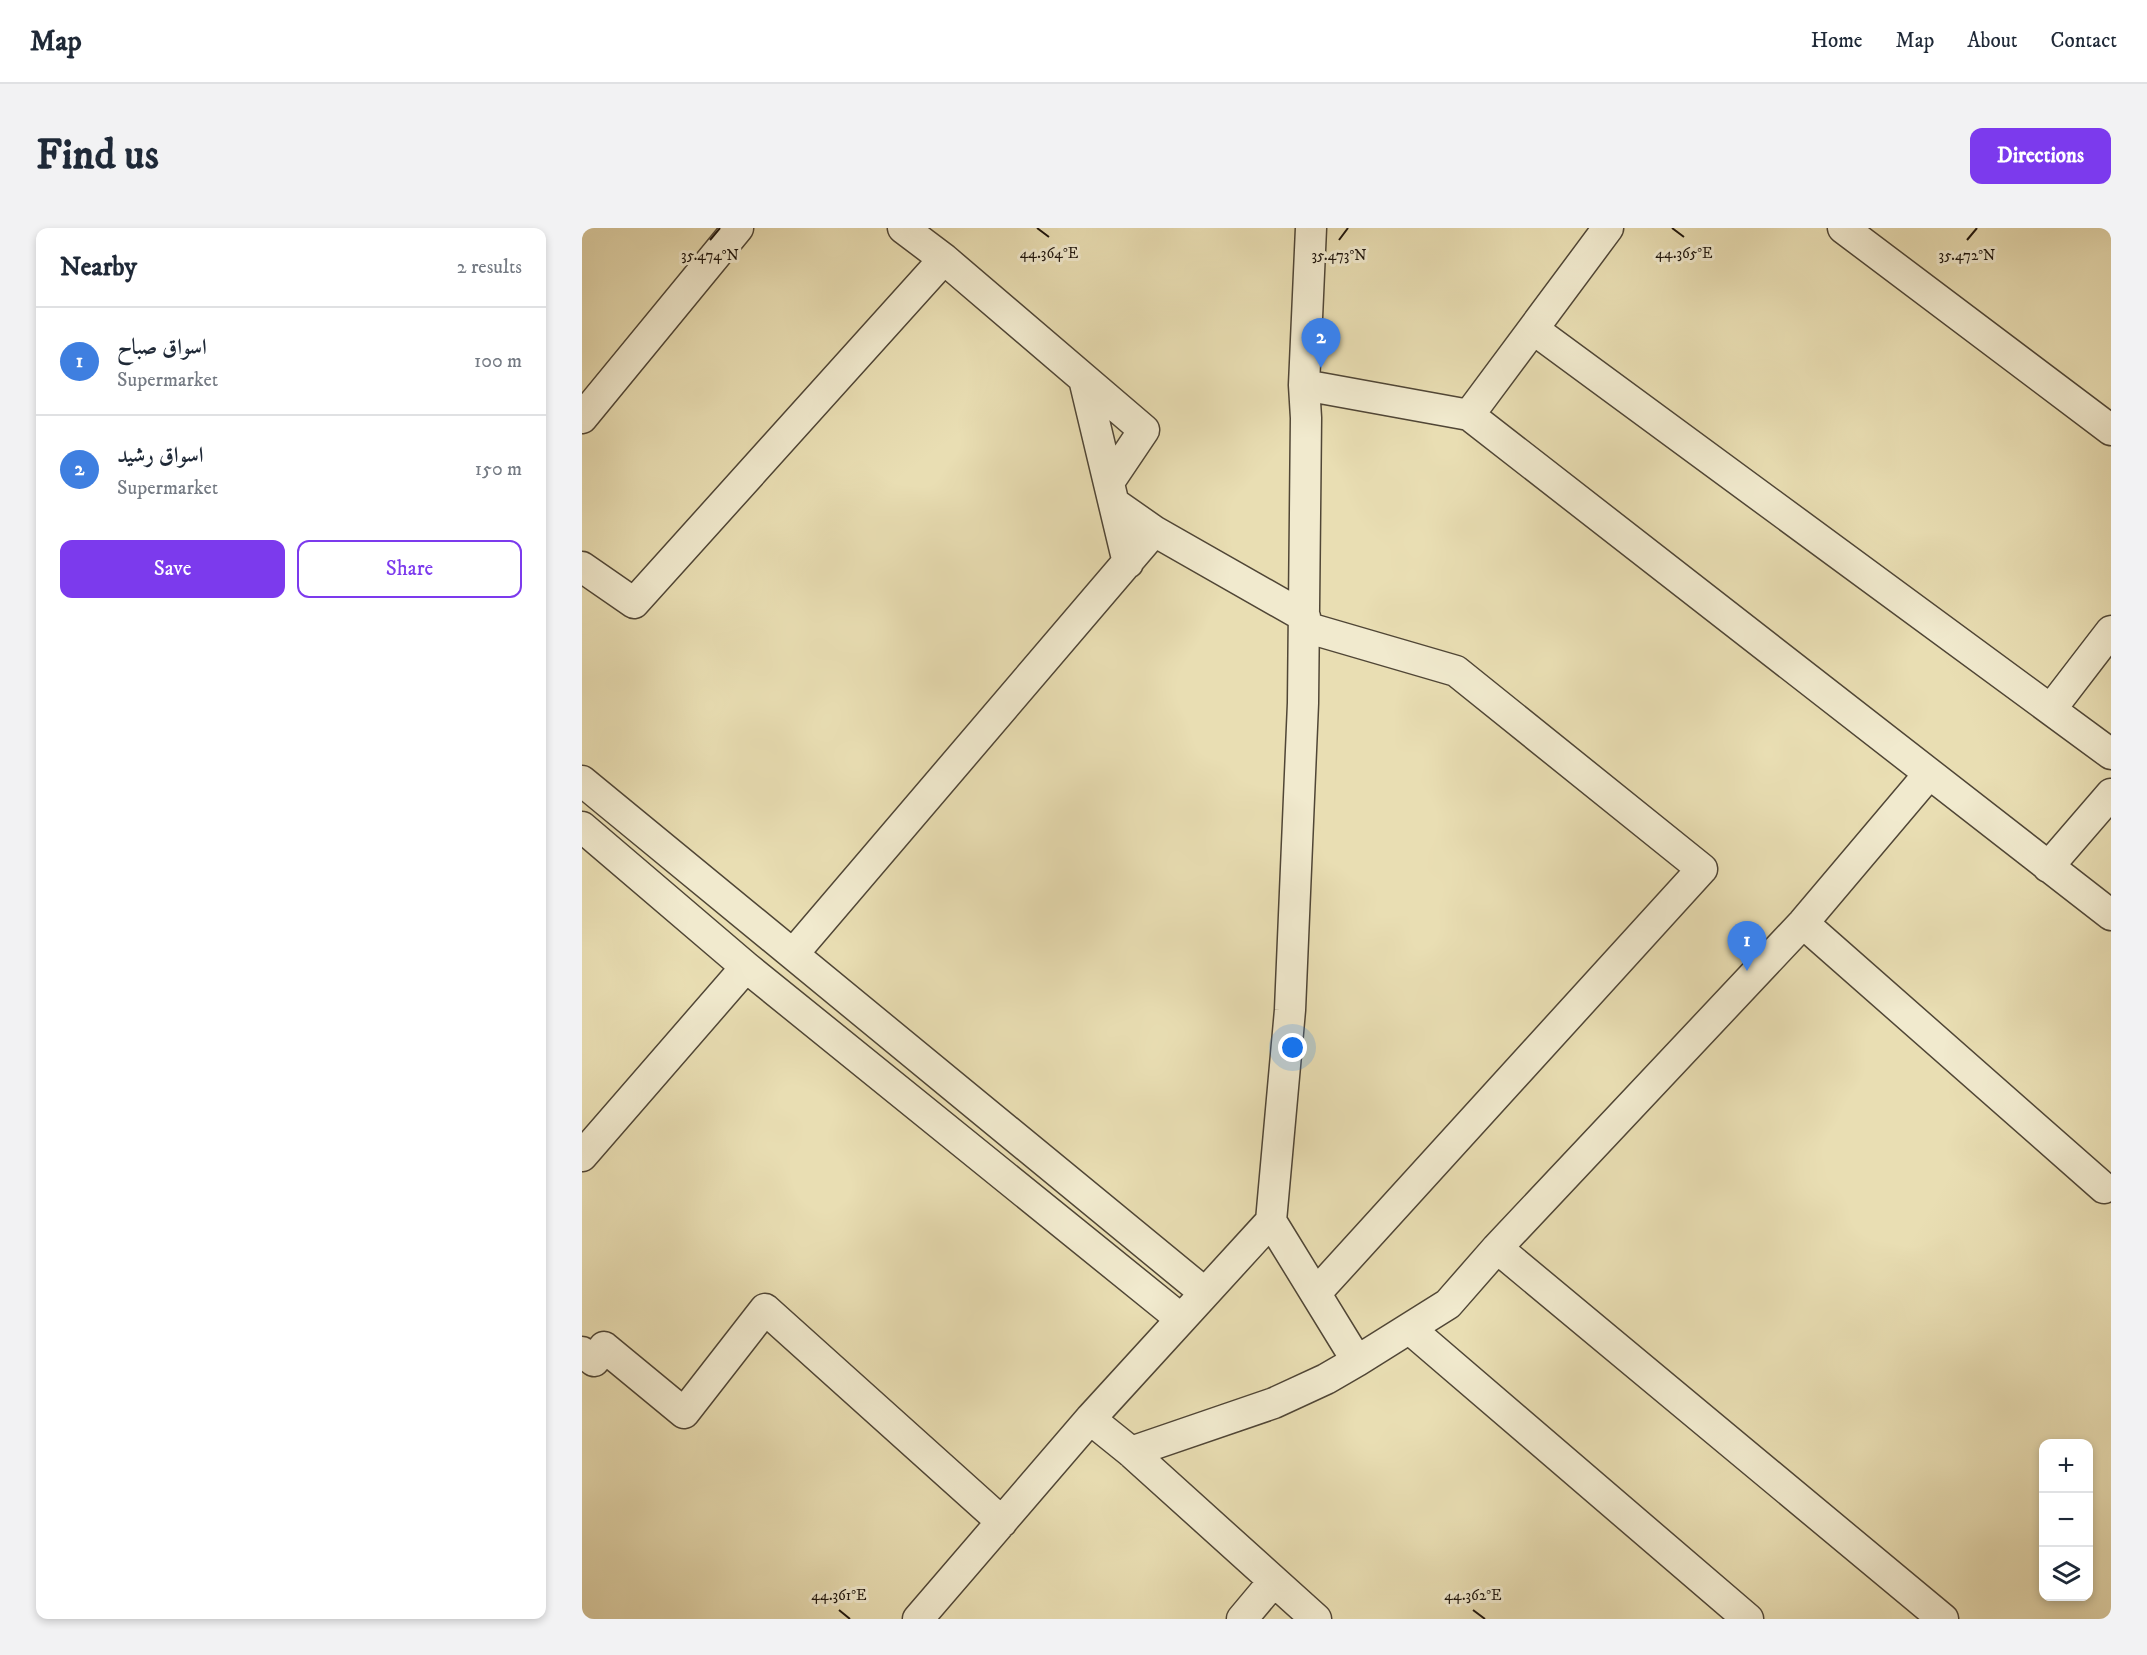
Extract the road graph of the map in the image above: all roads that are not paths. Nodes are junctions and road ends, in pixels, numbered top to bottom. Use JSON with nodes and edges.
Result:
{"nodes":[{"id":1,"x":738,"y":228,"type":"edge"},
{"id":2,"x":903,"y":228,"type":"edge"},
{"id":3,"x":1608,"y":228,"type":"edge"},
{"id":4,"x":1843,"y":228,"type":"edge"},
{"id":5,"x":1304,"y":232,"type":"edge"},
{"id":6,"x":944,"y":259,"type":"junction"},
{"id":7,"x":1533,"y":329,"type":"junction"},
{"id":8,"x":1084,"y":379,"type":"junction"},
{"id":9,"x":1304,"y":385,"type":"junction"},
{"id":10,"x":1469,"y":415,"type":"junction"},
{"id":11,"x":582,"y":418,"type":"edge"},
{"id":12,"x":2111,"y":430,"type":"edge"},
{"id":13,"x":1111,"y":493,"type":"junction"},
{"id":14,"x":1154,"y":531,"type":"junction"},
{"id":15,"x":1128,"y":563,"type":"junction"},
{"id":16,"x":582,"y":567,"type":"edge"},
{"id":17,"x":1305,"y":622,"type":"junction"},
{"id":18,"x":2111,"y":631,"type":"edge"},
{"id":19,"x":2051,"y":709,"type":"junction"},
{"id":20,"x":2111,"y":754,"type":"edge"},
{"id":21,"x":1929,"y":774,"type":"junction"},
{"id":22,"x":582,"y":781,"type":"edge"},
{"id":23,"x":2111,"y":795,"type":"edge"},
{"id":24,"x":586,"y":840,"type":"edge"},
{"id":25,"x":2048,"y":867,"type":"junction"},
{"id":26,"x":2111,"y":915,"type":"edge"},
{"id":27,"x":1803,"y":923,"type":"junction"},
{"id":28,"x":793,"y":954,"type":"junction"},
{"id":29,"x":746,"y":967,"type":"junction"},
{"id":30,"x":582,"y":1155,"type":"edge"},
{"id":31,"x":2104,"y":1188,"type":"dead end"},
{"id":32,"x":1271,"y":1221,"type":"junction"},
{"id":33,"x":1497,"y":1248,"type":"junction"},
{"id":34,"x":1205,"y":1293,"type":"junction"},
{"id":35,"x":1316,"y":1293,"type":"junction"},
{"id":36,"x":1181,"y":1319,"type":"junction"},
{"id":37,"x":1410,"y":1329,"type":"junction"},
{"id":38,"x":582,"y":1352,"type":"edge"},
{"id":39,"x":1357,"y":1361,"type":"junction"},
{"id":40,"x":1090,"y":1419,"type":"junction"},
{"id":41,"x":1131,"y":1452,"type":"junction"},
{"id":42,"x":1002,"y":1522,"type":"junction"},
{"id":43,"x":1273,"y":1582,"type":"junction"},
{"id":44,"x":918,"y":1619,"type":"edge"},
{"id":45,"x":1242,"y":1619,"type":"edge"},
{"id":46,"x":1316,"y":1619,"type":"edge"},
{"id":47,"x":1748,"y":1619,"type":"edge"},
{"id":48,"x":1943,"y":1619,"type":"edge"}],
"edges":[{"from":1,"to":11,"type":"street"},
{"from":2,"to":6,"type":"street"},
{"from":3,"to":7,"type":"street"},
{"from":4,"to":12,"type":"street"},
{"from":5,"to":9,"type":"street"},
{"from":6,"to":8,"type":"street"},
{"from":6,"to":16,"type":"street"},
{"from":7,"to":10,"type":"street"},
{"from":7,"to":19,"type":"street"},
{"from":8,"to":13,"type":"street"},
{"from":8,"to":13,"type":"street"},
{"from":9,"to":10,"type":"street"},
{"from":9,"to":17,"type":"street"},
{"from":10,"to":21,"type":"street"},
{"from":13,"to":14,"type":"street"},
{"from":13,"to":15,"type":"street"},
{"from":14,"to":15,"type":"street"},
{"from":14,"to":17,"type":"street"},
{"from":15,"to":28,"type":"street"},
{"from":17,"to":32,"type":"street"},
{"from":17,"to":35,"type":"street"},
{"from":18,"to":19,"type":"street"},
{"from":19,"to":20,"type":"street"},
{"from":21,"to":25,"type":"street"},
{"from":21,"to":27,"type":"street"},
{"from":22,"to":28,"type":"street"},
{"from":23,"to":25,"type":"street"},
{"from":24,"to":29,"type":"street"},
{"from":25,"to":26,"type":"street"},
{"from":27,"to":31,"type":"street"},
{"from":27,"to":33,"type":"street"},
{"from":28,"to":34,"type":"street"},
{"from":29,"to":30,"type":"street"},
{"from":29,"to":36,"type":"street"},
{"from":32,"to":34,"type":"street"},
{"from":32,"to":35,"type":"street"},
{"from":33,"to":37,"type":"street"},
{"from":33,"to":48,"type":"street"},
{"from":34,"to":36,"type":"street"},
{"from":35,"to":39,"type":"street"},
{"from":36,"to":40,"type":"street"},
{"from":37,"to":39,"type":"street"},
{"from":37,"to":47,"type":"street"},
{"from":38,"to":42,"type":"street"},
{"from":39,"to":41,"type":"street"},
{"from":40,"to":41,"type":"street"},
{"from":40,"to":42,"type":"street"},
{"from":41,"to":43,"type":"street"},
{"from":42,"to":44,"type":"street"},
{"from":43,"to":45,"type":"street"},
{"from":43,"to":46,"type":"street"}]}
